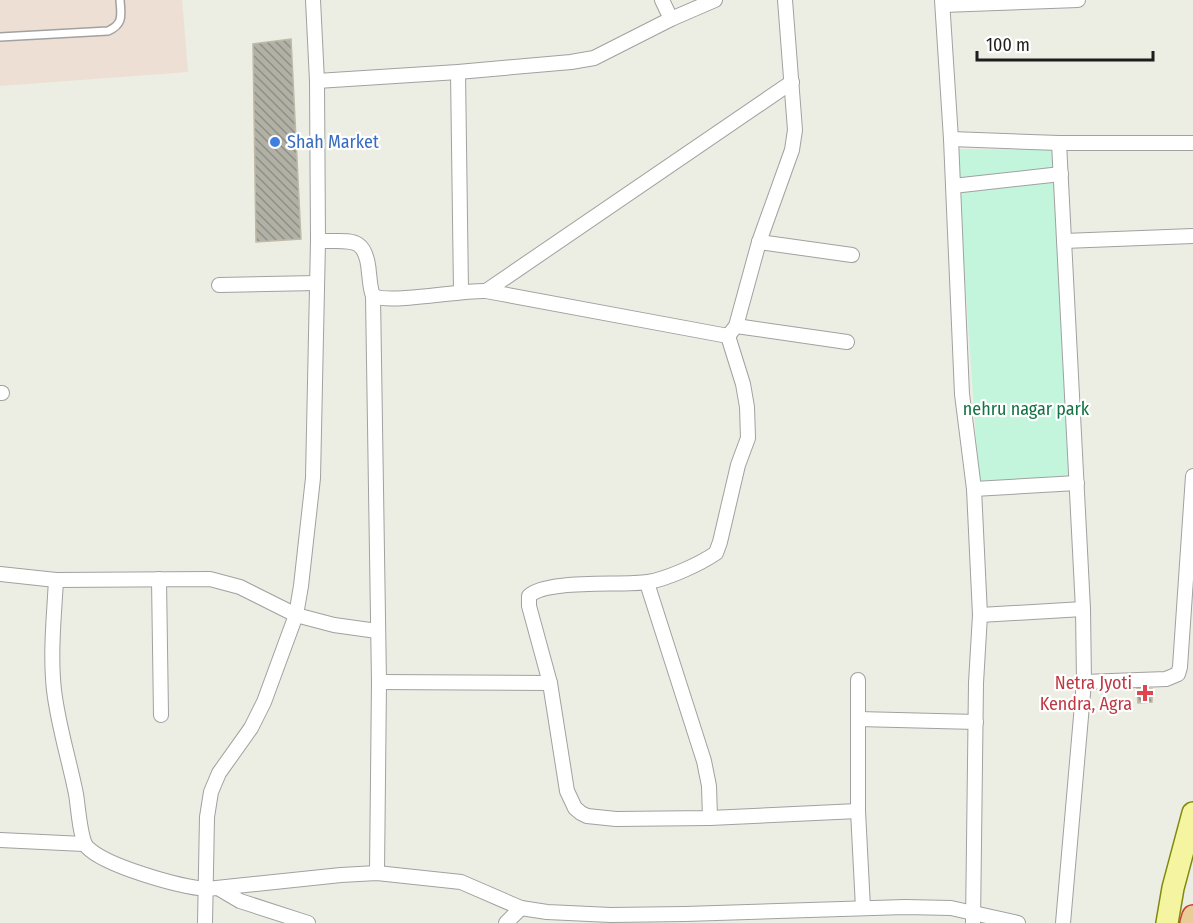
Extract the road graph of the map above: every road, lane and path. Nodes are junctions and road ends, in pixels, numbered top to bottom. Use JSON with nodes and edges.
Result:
{"nodes":[{"id":1,"x":120,"y":0,"type":"edge"},
{"id":2,"x":313,"y":0,"type":"edge"},
{"id":3,"x":662,"y":0,"type":"edge"},
{"id":4,"x":716,"y":0,"type":"edge"},
{"id":5,"x":785,"y":0,"type":"edge"},
{"id":6,"x":1078,"y":0,"type":"edge"},
{"id":7,"x":943,"y":3,"type":"edge"},
{"id":8,"x":670,"y":18,"type":"junction"},
{"id":9,"x":0,"y":37,"type":"edge"},
{"id":10,"x":458,"y":72,"type":"junction"},
{"id":11,"x":317,"y":81,"type":"junction"},
{"id":12,"x":792,"y":82,"type":"junction"},
{"id":13,"x":951,"y":139,"type":"junction"},
{"id":14,"x":1059,"y":142,"type":"junction"},
{"id":15,"x":1193,"y":143,"type":"edge"},
{"id":16,"x":1061,"y":174,"type":"junction"},
{"id":17,"x":953,"y":186,"type":"junction"},
{"id":18,"x":1193,"y":236,"type":"edge"},
{"id":19,"x":318,"y":241,"type":"junction"},
{"id":20,"x":1064,"y":241,"type":"junction"},
{"id":21,"x":759,"y":242,"type":"junction"},
{"id":22,"x":852,"y":255,"type":"dead end"},
{"id":23,"x":317,"y":283,"type":"junction"},
{"id":24,"x":219,"y":285,"type":"dead end"},
{"id":25,"x":461,"y":291,"type":"junction"},
{"id":26,"x":486,"y":291,"type":"junction"},
{"id":27,"x":373,"y":296,"type":"junction"},
{"id":28,"x":732,"y":331,"type":"junction"},
{"id":29,"x":847,"y":342,"type":"dead end"},
{"id":30,"x":1193,"y":476,"type":"edge"},
{"id":31,"x":1077,"y":483,"type":"junction"},
{"id":32,"x":974,"y":489,"type":"junction"},
{"id":33,"x":0,"y":574,"type":"edge"},
{"id":34,"x":159,"y":579,"type":"junction"},
{"id":35,"x":56,"y":580,"type":"junction"},
{"id":36,"x":647,"y":583,"type":"junction"},
{"id":37,"x":1083,"y":609,"type":"junction"},
{"id":38,"x":296,"y":615,"type":"junction"},
{"id":39,"x":980,"y":615,"type":"junction"},
{"id":40,"x":377,"y":631,"type":"junction"},
{"id":41,"x":858,"y":680,"type":"dead end"},
{"id":42,"x":379,"y":682,"type":"junction"},
{"id":43,"x":1084,"y":682,"type":"junction"},
{"id":44,"x":550,"y":683,"type":"junction"},
{"id":45,"x":162,"y":715,"type":"dead end"},
{"id":46,"x":858,"y":718,"type":"junction"},
{"id":47,"x":976,"y":722,"type":"junction"},
{"id":48,"x":858,"y":811,"type":"junction"},
{"id":49,"x":1193,"y":813,"type":"edge"},
{"id":50,"x":710,"y":818,"type":"junction"},
{"id":51,"x":0,"y":840,"type":"edge"},
{"id":52,"x":84,"y":844,"type":"junction"},
{"id":53,"x":1193,"y":851,"type":"edge"},
{"id":54,"x":377,"y":873,"type":"junction"},
{"id":55,"x":1176,"y":874,"type":"junction"},
{"id":56,"x":213,"y":889,"type":"junction"},
{"id":57,"x":521,"y":908,"type":"junction"},
{"id":58,"x":863,"y":908,"type":"junction"},
{"id":59,"x":1193,"y":916,"type":"edge"},
{"id":60,"x":732,"y":918,"type":"edge"},
{"id":61,"x":974,"y":918,"type":"edge"},
{"id":62,"x":611,"y":919,"type":"edge"},
{"id":63,"x":685,"y":919,"type":"edge"},
{"id":64,"x":205,"y":923,"type":"edge"},
{"id":65,"x":308,"y":923,"type":"edge"},
{"id":66,"x":506,"y":923,"type":"edge"},
{"id":67,"x":1018,"y":923,"type":"edge"},
{"id":68,"x":1063,"y":923,"type":"edge"},
{"id":69,"x":1167,"y":923,"type":"edge"},
{"id":70,"x":1191,"y":923,"type":"edge"}],
"edges":[{"from":1,"to":9,"type":"lane"},
{"from":2,"to":11,"type":"street"},
{"from":3,"to":8,"type":"street"},
{"from":4,"to":8,"type":"street"},
{"from":5,"to":12,"type":"street"},
{"from":6,"to":7,"type":"street"},
{"from":7,"to":13,"type":"street"},
{"from":8,"to":10,"type":"street"},
{"from":10,"to":11,"type":"street"},
{"from":10,"to":25,"type":"street"},
{"from":11,"to":19,"type":"street"},
{"from":12,"to":21,"type":"street"},
{"from":12,"to":26,"type":"street"},
{"from":13,"to":14,"type":"street"},
{"from":13,"to":17,"type":"street"},
{"from":14,"to":15,"type":"street"},
{"from":14,"to":16,"type":"street"},
{"from":16,"to":17,"type":"street"},
{"from":16,"to":20,"type":"street"},
{"from":17,"to":32,"type":"street"},
{"from":18,"to":20,"type":"street"},
{"from":19,"to":23,"type":"street"},
{"from":19,"to":27,"type":"street"},
{"from":20,"to":31,"type":"street"},
{"from":21,"to":22,"type":"street"},
{"from":21,"to":28,"type":"street"},
{"from":23,"to":24,"type":"street"},
{"from":23,"to":38,"type":"street"},
{"from":25,"to":26,"type":"street"},
{"from":25,"to":27,"type":"street"},
{"from":26,"to":28,"type":"street"},
{"from":27,"to":40,"type":"street"},
{"from":28,"to":29,"type":"street"},
{"from":28,"to":36,"type":"street"},
{"from":30,"to":43,"type":"street"},
{"from":31,"to":32,"type":"street"},
{"from":31,"to":37,"type":"street"},
{"from":32,"to":39,"type":"street"},
{"from":33,"to":35,"type":"street"},
{"from":34,"to":35,"type":"street"},
{"from":34,"to":38,"type":"street"},
{"from":34,"to":45,"type":"street"},
{"from":35,"to":52,"type":"street"},
{"from":36,"to":44,"type":"street"},
{"from":36,"to":50,"type":"street"},
{"from":37,"to":39,"type":"street"},
{"from":37,"to":43,"type":"street"},
{"from":38,"to":40,"type":"street"},
{"from":38,"to":56,"type":"street"},
{"from":39,"to":47,"type":"street"},
{"from":40,"to":42,"type":"street"},
{"from":41,"to":46,"type":"street"},
{"from":42,"to":44,"type":"street"},
{"from":42,"to":54,"type":"street"},
{"from":43,"to":68,"type":"street"},
{"from":44,"to":50,"type":"street"},
{"from":46,"to":47,"type":"street"},
{"from":46,"to":48,"type":"street"},
{"from":47,"to":61,"type":"street"},
{"from":48,"to":50,"type":"street"},
{"from":48,"to":58,"type":"street"},
{"from":49,"to":55,"type":"main road"},
{"from":51,"to":52,"type":"street"},
{"from":52,"to":56,"type":"street"},
{"from":53,"to":55,"type":"street"},
{"from":54,"to":56,"type":"street"},
{"from":54,"to":57,"type":"street"},
{"from":55,"to":69,"type":"main road"},
{"from":56,"to":64,"type":"street"},
{"from":56,"to":65,"type":"street"},
{"from":57,"to":62,"type":"street"},
{"from":57,"to":66,"type":"street"},
{"from":58,"to":60,"type":"street"},
{"from":58,"to":61,"type":"street"},
{"from":59,"to":70,"type":"highway"},
{"from":60,"to":63,"type":"street"},
{"from":61,"to":67,"type":"street"},
{"from":62,"to":63,"type":"street"}]}
